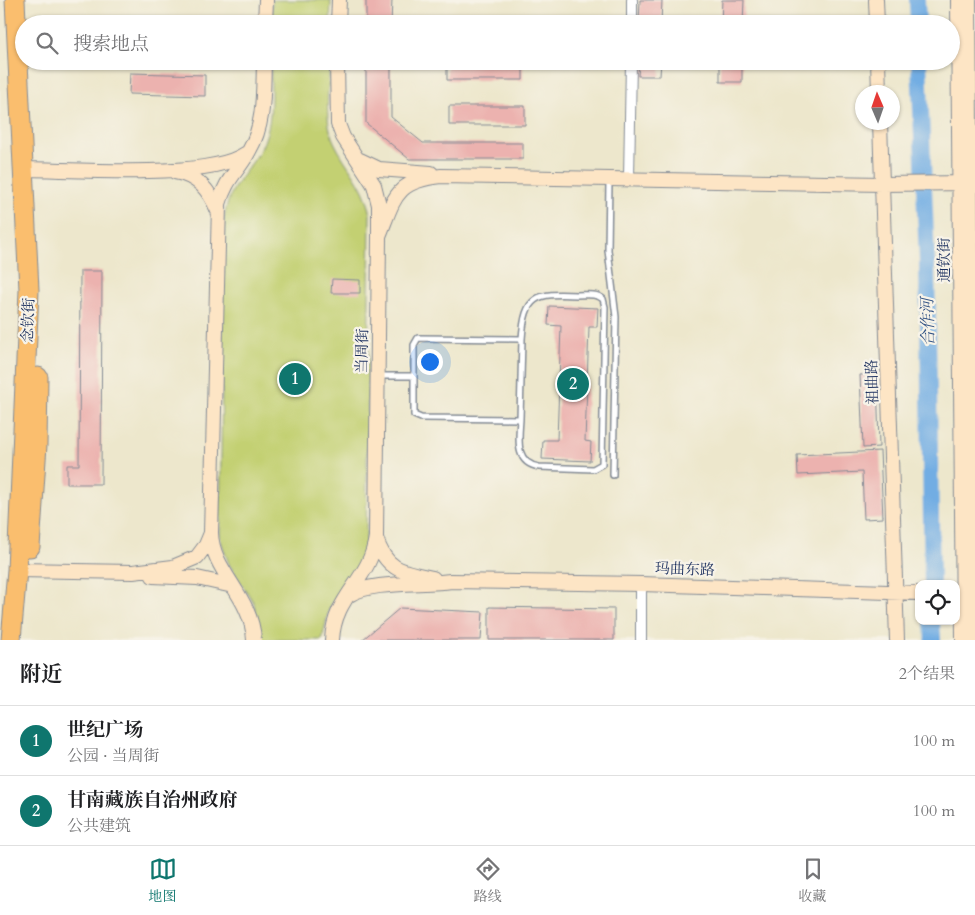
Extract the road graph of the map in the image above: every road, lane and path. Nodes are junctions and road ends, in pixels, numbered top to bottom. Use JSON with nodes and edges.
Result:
{"nodes":[{"id":1,"x":15,"y":0,"type":"edge"},
{"id":2,"x":28,"y":0,"type":"edge"},
{"id":3,"x":266,"y":0,"type":"edge"},
{"id":4,"x":338,"y":0,"type":"edge"},
{"id":5,"x":632,"y":0,"type":"edge"},
{"id":6,"x":876,"y":0,"type":"edge"},
{"id":7,"x":958,"y":0,"type":"edge"},
{"id":8,"x":969,"y":0,"type":"edge"},
{"id":9,"x":16,"y":15,"type":"edge"},
{"id":10,"x":29,"y":15,"type":"edge"},
{"id":11,"x":265,"y":15,"type":"edge"},
{"id":12,"x":338,"y":15,"type":"edge"},
{"id":13,"x":632,"y":15,"type":"edge"},
{"id":14,"x":877,"y":15,"type":"edge"},
{"id":15,"x":959,"y":15,"type":"edge"},
{"id":16,"x":960,"y":37,"type":"edge"},
{"id":17,"x":21,"y":70,"type":"edge"},
{"id":18,"x":31,"y":70,"type":"edge"},
{"id":19,"x":263,"y":70,"type":"edge"},
{"id":20,"x":337,"y":70,"type":"edge"},
{"id":21,"x":631,"y":70,"type":"edge"},
{"id":22,"x":878,"y":70,"type":"edge"},
{"id":23,"x":879,"y":85,"type":"edge"},
{"id":24,"x":880,"y":130,"type":"edge"},
{"id":25,"x":249,"y":151,"type":"junction"},
{"id":26,"x":355,"y":156,"type":"junction"},
{"id":27,"x":30,"y":169,"type":"junction"},
{"id":28,"x":169,"y":170,"type":"junction"},
{"id":29,"x":441,"y":176,"type":"junction"},
{"id":30,"x":609,"y":179,"type":"junction"},
{"id":31,"x":629,"y":179,"type":"junction"},
{"id":32,"x":968,"y":183,"type":"edge"},
{"id":33,"x":882,"y":184,"type":"junction"},
{"id":34,"x":218,"y":211,"type":"junction"},
{"id":35,"x":379,"y":236,"type":"junction"},
{"id":36,"x":522,"y":339,"type":"junction"},
{"id":37,"x":378,"y":376,"type":"junction"},
{"id":38,"x":413,"y":376,"type":"junction"},
{"id":39,"x":520,"y":419,"type":"junction"},
{"id":40,"x":612,"y":475,"type":"dead end"},
{"id":41,"x":211,"y":533,"type":"junction"},
{"id":42,"x":376,"y":537,"type":"junction"},
{"id":43,"x":23,"y":570,"type":"junction"},
{"id":44,"x":132,"y":572,"type":"junction"},
{"id":45,"x":451,"y":582,"type":"junction"},
{"id":46,"x":642,"y":584,"type":"junction"},
{"id":47,"x":233,"y":586,"type":"junction"},
{"id":48,"x":906,"y":593,"type":"edge"},
{"id":49,"x":966,"y":593,"type":"edge"},
{"id":50,"x":344,"y":600,"type":"junction"},
{"id":51,"x":11,"y":640,"type":"edge"},
{"id":52,"x":23,"y":640,"type":"edge"},
{"id":53,"x":254,"y":640,"type":"edge"},
{"id":54,"x":332,"y":640,"type":"edge"},
{"id":55,"x":641,"y":640,"type":"edge"},
{"id":56,"x":897,"y":640,"type":"edge"},
{"id":57,"x":963,"y":640,"type":"edge"},
{"id":58,"x":974,"y":640,"type":"edge"}],
"edges":[{"from":1,"to":9,"type":"highway","name":"念钦街"},
{"from":2,"to":10,"type":"highway"},
{"from":3,"to":11,"type":"street"},
{"from":4,"to":12,"type":"street"},
{"from":5,"to":13,"type":"street"},
{"from":6,"to":14,"type":"street"},
{"from":7,"to":15,"type":"street","name":"通钦街"},
{"from":8,"to":32,"type":"street"},
{"from":16,"to":32,"type":"street","name":"通钦街"},
{"from":17,"to":27,"type":"highway","name":"念钦街"},
{"from":18,"to":27,"type":"highway","name":"念钦街"},
{"from":19,"to":25,"type":"street"},
{"from":20,"to":26,"type":"street","name":"当周街"},
{"from":21,"to":31,"type":"street"},
{"from":22,"to":23,"type":"street"},
{"from":24,"to":33,"type":"street","name":"祖曲路"},
{"from":25,"to":28,"type":"street"},
{"from":25,"to":34,"type":"street"},
{"from":26,"to":29,"type":"street"},
{"from":26,"to":35,"type":"street","name":"当周街"},
{"from":27,"to":28,"type":"street"},
{"from":27,"to":43,"type":"highway","name":"念钦街"},
{"from":28,"to":34,"type":"street"},
{"from":29,"to":30,"type":"street"},
{"from":29,"to":35,"type":"street"},
{"from":30,"to":31,"type":"street"},
{"from":30,"to":40,"type":"lane"},
{"from":31,"to":33,"type":"street"},
{"from":32,"to":33,"type":"street"},
{"from":32,"to":49,"type":"street","name":"通钦街"},
{"from":33,"to":48,"type":"street","name":"祖曲路"},
{"from":34,"to":41,"type":"street"},
{"from":35,"to":37,"type":"street","name":"当周街"},
{"from":36,"to":38,"type":"lane"},
{"from":36,"to":39,"type":"lane"},
{"from":36,"to":39,"type":"lane"},
{"from":37,"to":38,"type":"lane"},
{"from":37,"to":42,"type":"street","name":"当周街"},
{"from":38,"to":39,"type":"lane"},
{"from":41,"to":44,"type":"street"},
{"from":41,"to":47,"type":"street"},
{"from":42,"to":45,"type":"street"},
{"from":42,"to":50,"type":"street","name":"当周街"},
{"from":43,"to":44,"type":"street"},
{"from":43,"to":51,"type":"highway","name":"念钦街"},
{"from":43,"to":52,"type":"highway","name":"念钦街"},
{"from":44,"to":47,"type":"street"},
{"from":45,"to":46,"type":"street","name":"玛曲东路"},
{"from":45,"to":50,"type":"street"},
{"from":46,"to":48,"type":"street","name":"玛曲东路"},
{"from":46,"to":55,"type":"street"},
{"from":47,"to":53,"type":"street"},
{"from":48,"to":56,"type":"street","name":"祖曲路"},
{"from":49,"to":57,"type":"street","name":"通钦街"},
{"from":49,"to":58,"type":"street"},
{"from":50,"to":54,"type":"street","name":"当周街"}]}
